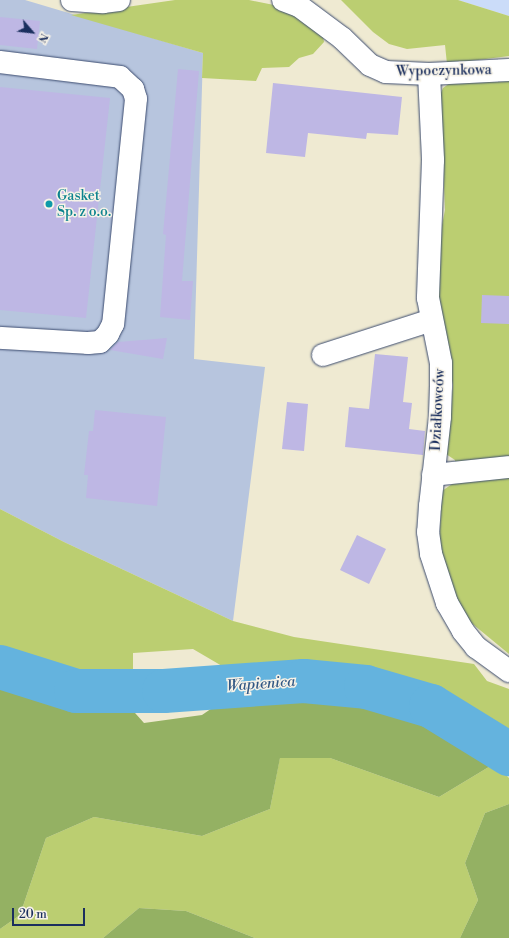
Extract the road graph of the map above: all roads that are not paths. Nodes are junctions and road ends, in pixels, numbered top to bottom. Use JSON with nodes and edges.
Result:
{"nodes":[{"id":1,"x":72,"y":0,"type":"edge"},
{"id":2,"x":119,"y":0,"type":"edge"},
{"id":3,"x":283,"y":0,"type":"edge"},
{"id":4,"x":0,"y":62,"type":"edge"},
{"id":5,"x":509,"y":70,"type":"edge"},
{"id":6,"x":429,"y":74,"type":"junction"},
{"id":7,"x":432,"y":320,"type":"junction"},
{"id":8,"x":0,"y":338,"type":"edge"},
{"id":9,"x":323,"y":355,"type":"dead end"},
{"id":10,"x":509,"y":467,"type":"edge"},
{"id":11,"x":433,"y":475,"type":"junction"},
{"id":12,"x":509,"y":671,"type":"edge"}],
"edges":[{"from":1,"to":2,"type":"street"},
{"from":3,"to":6,"type":"street","name":"Wypoczynkowa"},
{"from":4,"to":8,"type":"street"},
{"from":5,"to":6,"type":"street","name":"Wypoczynkowa"},
{"from":6,"to":7,"type":"street","name":"Działkowców"},
{"from":7,"to":9,"type":"street"},
{"from":7,"to":11,"type":"street","name":"Działkowców"},
{"from":10,"to":11,"type":"street"},
{"from":11,"to":12,"type":"street","name":"Działkowców"}]}
